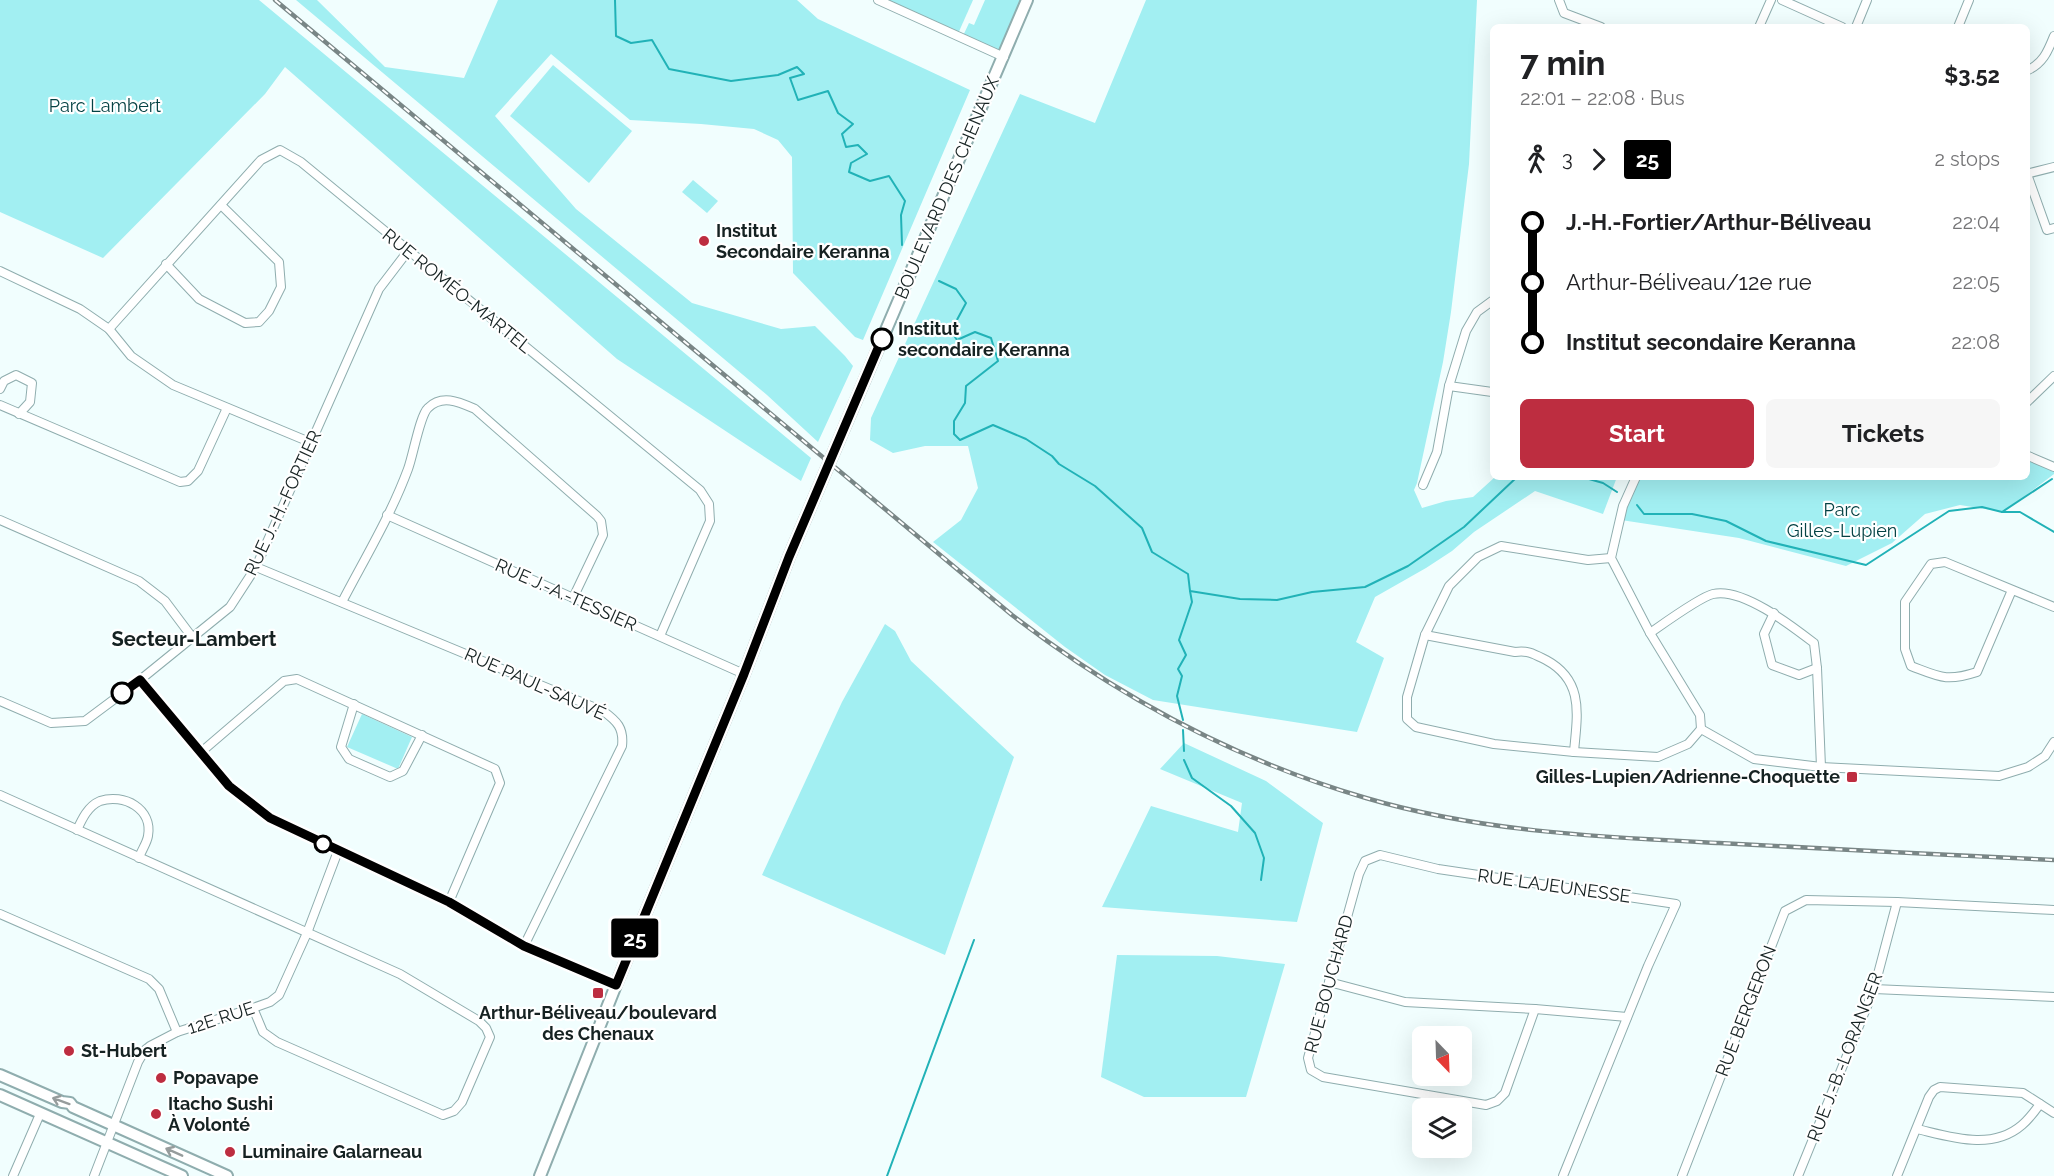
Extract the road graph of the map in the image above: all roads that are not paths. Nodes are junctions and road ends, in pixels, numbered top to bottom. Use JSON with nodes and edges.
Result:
{"nodes":[{"id":1,"x":878,"y":0,"type":"edge"},
{"id":2,"x":1027,"y":0,"type":"edge"},
{"id":3,"x":1559,"y":0,"type":"edge"},
{"id":4,"x":1771,"y":0,"type":"edge"},
{"id":5,"x":1782,"y":0,"type":"edge"},
{"id":6,"x":1867,"y":0,"type":"edge"},
{"id":7,"x":1969,"y":0,"type":"edge"},
{"id":8,"x":1592,"y":24,"type":"edge"},
{"id":9,"x":1760,"y":24,"type":"edge"},
{"id":10,"x":1835,"y":24,"type":"edge"},
{"id":11,"x":1857,"y":24,"type":"edge"},
{"id":12,"x":1959,"y":24,"type":"edge"},
{"id":13,"x":2054,"y":36,"type":"edge"},
{"id":14,"x":1004,"y":57,"type":"junction"},
{"id":15,"x":2030,"y":70,"type":"edge"},
{"id":16,"x":2054,"y":167,"type":"edge"},
{"id":17,"x":2030,"y":173,"type":"edge"},
{"id":18,"x":2030,"y":182,"type":"edge"},
{"id":19,"x":221,"y":205,"type":"junction"},
{"id":20,"x":2054,"y":228,"type":"edge"},
{"id":21,"x":408,"y":250,"type":"junction"},
{"id":22,"x":166,"y":264,"type":"junction"},
{"id":23,"x":0,"y":271,"type":"edge"},
{"id":24,"x":1490,"y":302,"type":"edge"},
{"id":25,"x":109,"y":329,"type":"junction"},
{"id":26,"x":2054,"y":375,"type":"edge"},
{"id":27,"x":1449,"y":386,"type":"junction"},
{"id":28,"x":0,"y":389,"type":"edge"},
{"id":29,"x":1490,"y":393,"type":"edge"},
{"id":30,"x":2030,"y":399,"type":"edge"},
{"id":31,"x":0,"y":405,"type":"edge"},
{"id":32,"x":227,"y":408,"type":"junction"},
{"id":33,"x":19,"y":414,"type":"junction"},
{"id":34,"x":312,"y":442,"type":"junction"},
{"id":35,"x":2030,"y":457,"type":"edge"},
{"id":36,"x":2054,"y":467,"type":"edge"},
{"id":37,"x":1635,"y":480,"type":"edge"},
{"id":38,"x":1423,"y":485,"type":"dead end"},
{"id":39,"x":387,"y":515,"type":"junction"},
{"id":40,"x":0,"y":520,"type":"edge"},
{"id":41,"x":1611,"y":558,"type":"junction"},
{"id":42,"x":256,"y":567,"type":"junction"},
{"id":43,"x":2012,"y":590,"type":"junction"},
{"id":44,"x":573,"y":598,"type":"junction"},
{"id":45,"x":342,"y":602,"type":"junction"},
{"id":46,"x":2054,"y":607,"type":"edge"},
{"id":47,"x":1774,"y":613,"type":"junction"},
{"id":48,"x":1650,"y":633,"type":"junction"},
{"id":49,"x":1425,"y":635,"type":"junction"},
{"id":50,"x":660,"y":636,"type":"junction"},
{"id":51,"x":192,"y":637,"type":"junction"},
{"id":52,"x":1817,"y":668,"type":"junction"},
{"id":53,"x":744,"y":674,"type":"junction"},
{"id":54,"x":140,"y":680,"type":"junction"},
{"id":55,"x":0,"y":701,"type":"edge"},
{"id":56,"x":354,"y":704,"type":"junction"},
{"id":57,"x":1701,"y":729,"type":"junction"},
{"id":58,"x":422,"y":735,"type":"junction"},
{"id":59,"x":2054,"y":742,"type":"edge"},
{"id":60,"x":1574,"y":752,"type":"junction"},
{"id":61,"x":200,"y":753,"type":"junction"},
{"id":62,"x":1821,"y":767,"type":"junction"},
{"id":63,"x":0,"y":795,"type":"edge"},
{"id":64,"x":77,"y":830,"type":"junction"},
{"id":65,"x":338,"y":851,"type":"junction"},
{"id":66,"x":139,"y":858,"type":"junction"},
{"id":67,"x":1365,"y":861,"type":"joint"},
{"id":68,"x":449,"y":902,"type":"junction"},
{"id":69,"x":1897,"y":902,"type":"junction"},
{"id":70,"x":2054,"y":910,"type":"edge"},
{"id":71,"x":0,"y":914,"type":"edge"},
{"id":72,"x":307,"y":933,"type":"junction"},
{"id":73,"x":524,"y":946,"type":"junction"},
{"id":74,"x":1329,"y":982,"type":"junction"},
{"id":75,"x":616,"y":985,"type":"junction"},
{"id":76,"x":1874,"y":989,"type":"junction"},
{"id":77,"x":2053,"y":998,"type":"edge"},
{"id":78,"x":253,"y":1008,"type":"junction"},
{"id":79,"x":1535,"y":1009,"type":"junction"},
{"id":80,"x":1628,"y":1017,"type":"junction"},
{"id":81,"x":177,"y":1032,"type":"junction"},
{"id":82,"x":0,"y":1074,"type":"edge"},
{"id":83,"x":0,"y":1095,"type":"edge"},
{"id":84,"x":2040,"y":1104,"type":"junction"},
{"id":85,"x":2054,"y":1113,"type":"edge"},
{"id":86,"x":40,"y":1114,"type":"junction"},
{"id":87,"x":114,"y":1125,"type":"junction"},
{"id":88,"x":1917,"y":1129,"type":"junction"},
{"id":89,"x":108,"y":1144,"type":"junction"},
{"id":90,"x":13,"y":1176,"type":"edge"},
{"id":91,"x":94,"y":1176,"type":"edge"},
{"id":92,"x":182,"y":1176,"type":"edge"},
{"id":93,"x":227,"y":1176,"type":"edge"},
{"id":94,"x":540,"y":1176,"type":"edge"},
{"id":95,"x":1563,"y":1176,"type":"edge"},
{"id":96,"x":1682,"y":1176,"type":"edge"},
{"id":97,"x":1798,"y":1176,"type":"edge"},
{"id":98,"x":1897,"y":1176,"type":"edge"}],
"edges":[{"from":1,"to":14,"type":"street"},
{"from":2,"to":14,"type":"main road","name":"BOULEVARD DES CHENAUX"},
{"from":3,"to":8,"type":"street"},
{"from":4,"to":9,"type":"street"},
{"from":5,"to":10,"type":"street"},
{"from":6,"to":11,"type":"street"},
{"from":7,"to":12,"type":"street"},
{"from":13,"to":15,"type":"street"},
{"from":14,"to":53,"type":"main road","name":"BOULEVARD DES CHENAUX"},
{"from":16,"to":17,"type":"street"},
{"from":18,"to":20,"type":"street"},
{"from":19,"to":21,"type":"street","name":"RUE ROMÉO-MARTEL"},
{"from":19,"to":22,"type":"street","name":"RUE ROMÉO-MARTEL"},
{"from":19,"to":22,"type":"street"},
{"from":21,"to":34,"type":"street","name":"RUE J.-H.-FORTIER"},
{"from":21,"to":50,"type":"street","name":"RUE ROMÉO-MARTEL"},
{"from":22,"to":25,"type":"street","name":"RUE ROMÉO-MARTEL"},
{"from":23,"to":25,"type":"street"},
{"from":24,"to":27,"type":"street"},
{"from":25,"to":32,"type":"street"},
{"from":26,"to":30,"type":"street"},
{"from":27,"to":29,"type":"street"},
{"from":27,"to":38,"type":"street"},
{"from":28,"to":33,"type":"street"},
{"from":31,"to":33,"type":"street"},
{"from":32,"to":33,"type":"street"},
{"from":32,"to":34,"type":"street"},
{"from":34,"to":42,"type":"street","name":"RUE J.-H.-FORTIER"},
{"from":35,"to":36,"type":"street"},
{"from":37,"to":41,"type":"street"},
{"from":39,"to":44,"type":"street","name":"RUE J.-A.-TESSIER"},
{"from":39,"to":44,"type":"street"},
{"from":39,"to":45,"type":"street"},
{"from":40,"to":51,"type":"street"},
{"from":41,"to":48,"type":"street"},
{"from":41,"to":49,"type":"street"},
{"from":42,"to":45,"type":"street","name":"RUE PAUL-SAUVÉ"},
{"from":42,"to":51,"type":"street","name":"RUE J.-H.-FORTIER"},
{"from":43,"to":43,"type":"street"},
{"from":43,"to":46,"type":"street"},
{"from":44,"to":50,"type":"street","name":"RUE J.-A.-TESSIER"},
{"from":45,"to":73,"type":"street","name":"RUE PAUL-SAUVÉ"},
{"from":47,"to":48,"type":"street"},
{"from":47,"to":52,"type":"street"},
{"from":47,"to":52,"type":"street"},
{"from":48,"to":57,"type":"street"},
{"from":49,"to":60,"type":"street"},
{"from":49,"to":60,"type":"street"},
{"from":50,"to":53,"type":"street","name":"RUE J.-A.-TESSIER"},
{"from":51,"to":54,"type":"street","name":"RUE J.-H.-FORTIER"},
{"from":52,"to":62,"type":"street"},
{"from":53,"to":75,"type":"main road","name":"BOULEVARD DES CHENAUX"},
{"from":54,"to":55,"type":"street","name":"RUE J.-H.-FORTIER"},
{"from":54,"to":61,"type":"street"},
{"from":56,"to":58,"type":"street"},
{"from":56,"to":58,"type":"street"},
{"from":56,"to":61,"type":"street"},
{"from":57,"to":60,"type":"street"},
{"from":57,"to":62,"type":"street"},
{"from":58,"to":68,"type":"street"},
{"from":59,"to":62,"type":"street"},
{"from":61,"to":65,"type":"street"},
{"from":63,"to":64,"type":"street"},
{"from":64,"to":66,"type":"street"},
{"from":64,"to":66,"type":"street"},
{"from":65,"to":68,"type":"street"},
{"from":65,"to":72,"type":"street","name":"12E RUE"},
{"from":66,"to":72,"type":"street"},
{"from":67,"to":74,"type":"street","name":"RUE BOUCHARD"},
{"from":67,"to":80,"type":"street","name":"RUE LAJEUNESSE"},
{"from":68,"to":73,"type":"street"},
{"from":69,"to":70,"type":"street","name":"RUE BERGERON"},
{"from":69,"to":76,"type":"street","name":"RUE J.-B.-LORANGER"},
{"from":69,"to":96,"type":"street","name":"RUE BERGERON"},
{"from":71,"to":81,"type":"street"},
{"from":72,"to":78,"type":"street","name":"12E RUE"},
{"from":72,"to":78,"type":"street"},
{"from":73,"to":75,"type":"street"},
{"from":74,"to":79,"type":"street"},
{"from":74,"to":79,"type":"street","name":"RUE BOUCHARD"},
{"from":75,"to":94,"type":"main road","name":"BOULEVARD DES CHENAUX"},
{"from":76,"to":77,"type":"street"},
{"from":76,"to":97,"type":"street","name":"RUE J.-B.-LORANGER"},
{"from":78,"to":81,"type":"street","name":"12E RUE"},
{"from":79,"to":80,"type":"street"},
{"from":80,"to":95,"type":"street"},
{"from":81,"to":87,"type":"street","name":"12E RUE"},
{"from":87,"to":82,"type":"main road","one_way":true},
{"from":83,"to":86,"type":"main road"},
{"from":84,"to":85,"type":"street"},
{"from":84,"to":88,"type":"street"},
{"from":84,"to":88,"type":"street"},
{"from":86,"to":89,"type":"main road"},
{"from":86,"to":90,"type":"street"},
{"from":87,"to":89,"type":"street","name":"12E RUE"},
{"from":93,"to":87,"type":"main road","one_way":true},
{"from":88,"to":98,"type":"street"},
{"from":89,"to":91,"type":"street","name":"12E RUE"},
{"from":89,"to":92,"type":"main road"}]}
